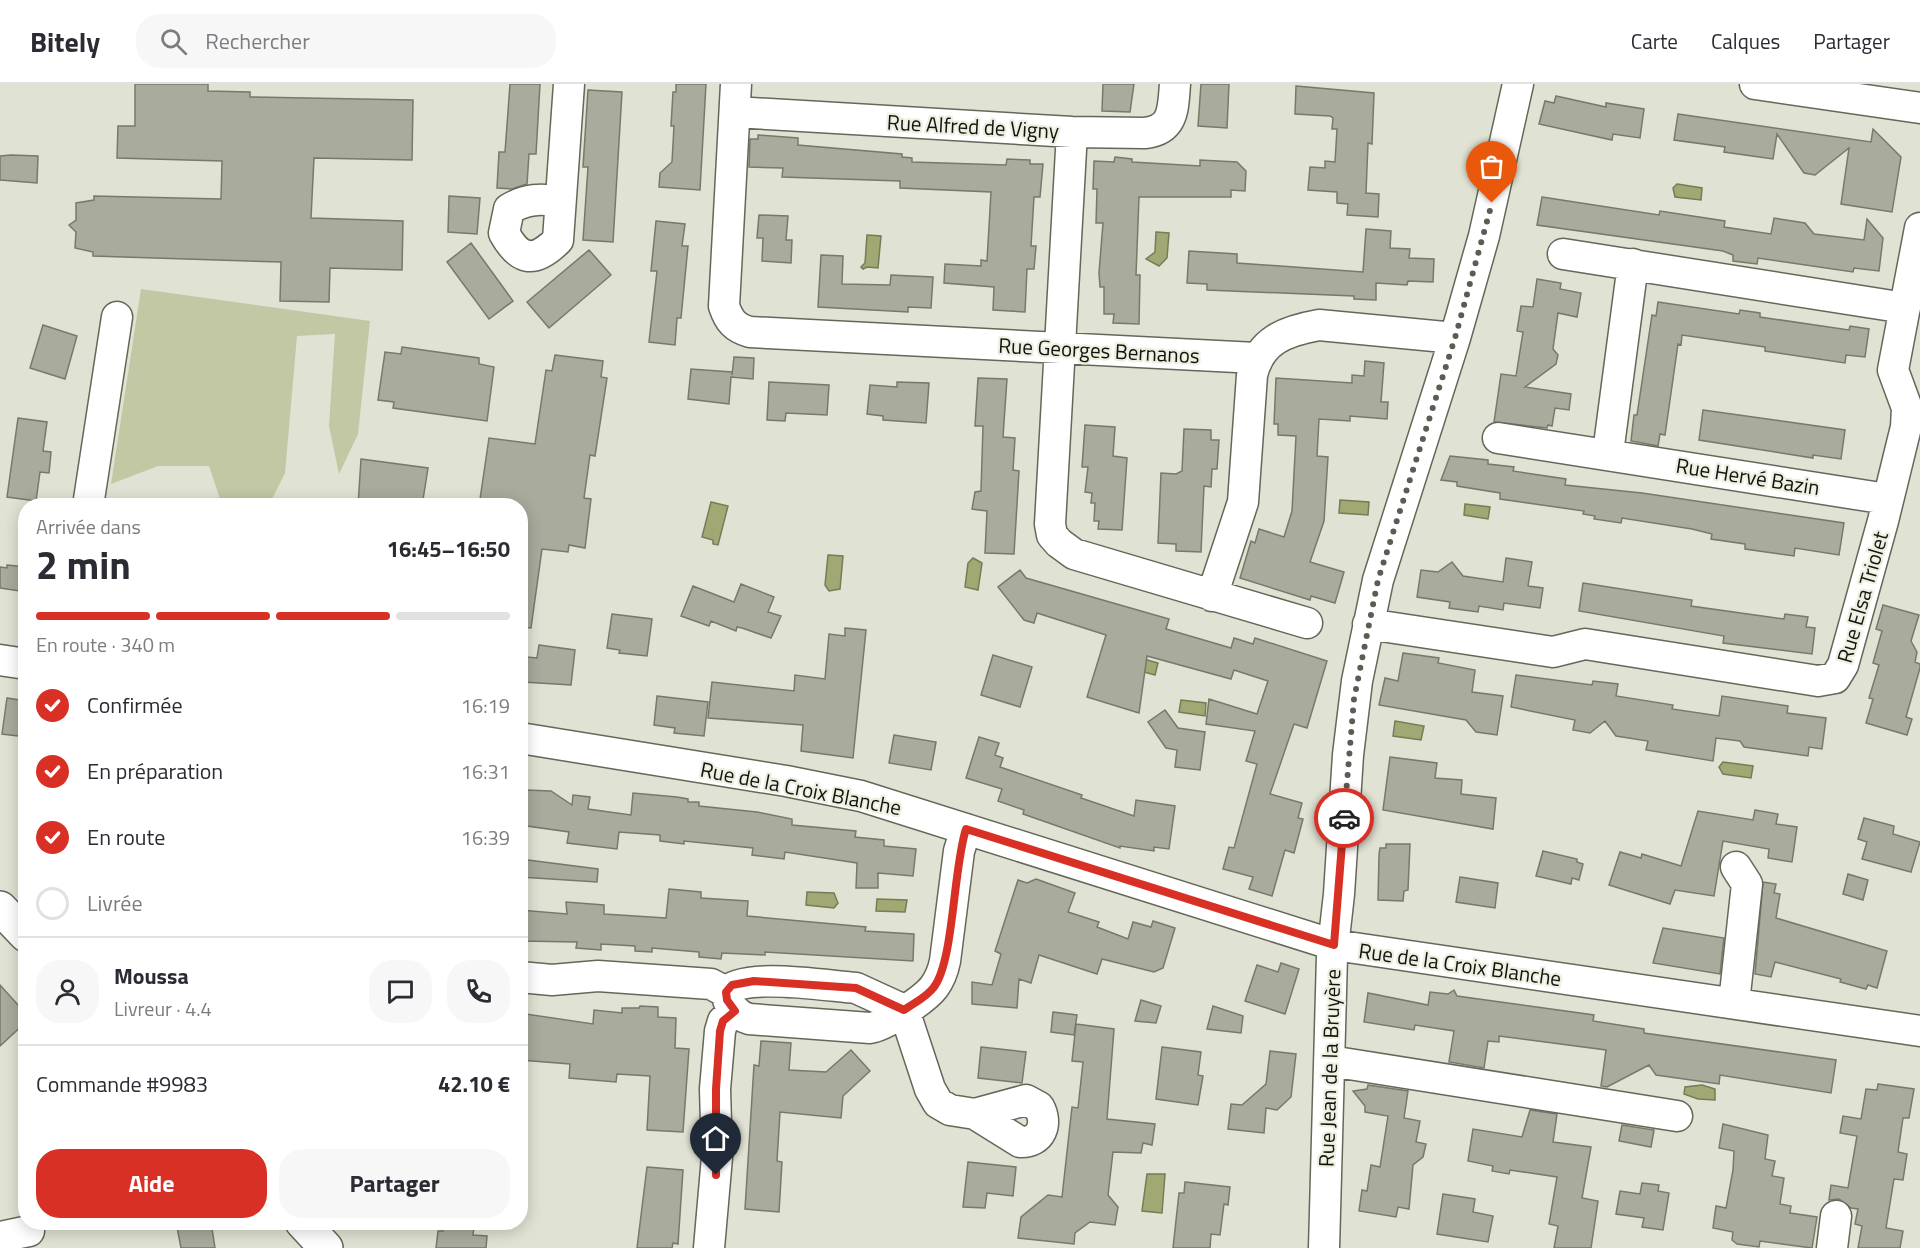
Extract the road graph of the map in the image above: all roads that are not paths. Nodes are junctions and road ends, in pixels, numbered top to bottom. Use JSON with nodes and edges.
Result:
{"nodes":[{"id":1,"x":569,"y":84,"type":"edge"},
{"id":2,"x":1175,"y":84,"type":"edge"},
{"id":3,"x":1518,"y":84,"type":"edge"},
{"id":4,"x":1755,"y":84,"type":"edge"},
{"id":5,"x":1883,"y":93,"type":"edge"},
{"id":6,"x":735,"y":98,"type":"edge"},
{"id":7,"x":1920,"y":108,"type":"edge"},
{"id":8,"x":1072,"y":132,"type":"junction"},
{"id":9,"x":560,"y":202,"type":"dead end"},
{"id":10,"x":1920,"y":228,"type":"edge"},
{"id":11,"x":1563,"y":254,"type":"dead end"},
{"id":12,"x":1633,"y":264,"type":"junction"},
{"id":13,"x":1905,"y":308,"type":"junction"},
{"id":14,"x":117,"y":317,"type":"dead end"},
{"id":15,"x":1455,"y":338,"type":"junction"},
{"id":16,"x":1061,"y":347,"type":"junction"},
{"id":17,"x":1256,"y":358,"type":"junction"},
{"id":18,"x":1911,"y":386,"type":"edge"},
{"id":19,"x":1498,"y":438,"type":"dead end"},
{"id":20,"x":1608,"y":453,"type":"junction"},
{"id":21,"x":89,"y":498,"type":"edge"},
{"id":22,"x":1887,"y":499,"type":"junction"},
{"id":23,"x":1212,"y":596,"type":"junction"},
{"id":24,"x":1307,"y":623,"type":"dead end"},
{"id":25,"x":1368,"y":624,"type":"junction"},
{"id":26,"x":0,"y":660,"type":"edge"},
{"id":27,"x":18,"y":663,"type":"edge"},
{"id":28,"x":528,"y":739,"type":"edge"},
{"id":29,"x":966,"y":829,"type":"junction"},
{"id":30,"x":1736,"y":867,"type":"dead end"},
{"id":31,"x":0,"y":908,"type":"edge"},
{"id":32,"x":18,"y":927,"type":"edge"},
{"id":33,"x":1334,"y":945,"type":"junction"},
{"id":34,"x":528,"y":978,"type":"edge"},
{"id":35,"x":730,"y":1002,"type":"junction"},
{"id":36,"x":1734,"y":1003,"type":"junction"},
{"id":37,"x":904,"y":1010,"type":"junction"},
{"id":38,"x":1920,"y":1031,"type":"edge"},
{"id":39,"x":1330,"y":1061,"type":"junction"},
{"id":40,"x":975,"y":1114,"type":"dead end"},
{"id":41,"x":1677,"y":1116,"type":"dead end"},
{"id":42,"x":1836,"y":1216,"type":"dead end"},
{"id":43,"x":309,"y":1230,"type":"edge"},
{"id":44,"x":29,"y":1231,"type":"dead end"},
{"id":45,"x":0,"y":1237,"type":"edge"},
{"id":46,"x":1332,"y":1247,"type":"edge"},
{"id":47,"x":326,"y":1248,"type":"edge"},
{"id":48,"x":709,"y":1248,"type":"edge"},
{"id":49,"x":1832,"y":1248,"type":"edge"}],
"edges":[{"from":1,"to":9,"type":"street"},
{"from":2,"to":8,"type":"street","name":"Rue Alfred de Vigny"},
{"from":3,"to":15,"type":"street","name":"Rue Jean de la Bruyère"},
{"from":4,"to":5,"type":"street"},
{"from":5,"to":7,"type":"street"},
{"from":6,"to":8,"type":"street","name":"Rue Alfred de Vigny"},
{"from":6,"to":16,"type":"street","name":"Rue Georges Bernanos"},
{"from":8,"to":16,"type":"street"},
{"from":10,"to":13,"type":"street","name":"Rue Elsa Triolet"},
{"from":11,"to":12,"type":"street"},
{"from":12,"to":13,"type":"street"},
{"from":12,"to":20,"type":"street"},
{"from":13,"to":18,"type":"street","name":"Rue Elsa Triolet"},
{"from":14,"to":21,"type":"street"},
{"from":15,"to":17,"type":"street"},
{"from":15,"to":25,"type":"street","name":"Rue Jean de la Bruyère"},
{"from":16,"to":17,"type":"street","name":"Rue Georges Bernanos"},
{"from":16,"to":23,"type":"street"},
{"from":17,"to":23,"type":"street"},
{"from":18,"to":22,"type":"street","name":"Rue Elsa Triolet"},
{"from":19,"to":20,"type":"street","name":"Rue Hervé Bazin"},
{"from":20,"to":22,"type":"street","name":"Rue Hervé Bazin"},
{"from":22,"to":25,"type":"street","name":"Rue Elsa Triolet"},
{"from":23,"to":24,"type":"street"},
{"from":25,"to":33,"type":"street","name":"Rue Jean de la Bruyère"},
{"from":26,"to":27,"type":"street"},
{"from":28,"to":29,"type":"street","name":"Rue de la Croix Blanche"},
{"from":29,"to":33,"type":"street","name":"Rue de la Croix Blanche"},
{"from":29,"to":37,"type":"street"},
{"from":30,"to":36,"type":"street"},
{"from":31,"to":32,"type":"main road"},
{"from":33,"to":36,"type":"street","name":"Rue de la Croix Blanche"},
{"from":33,"to":39,"type":"street","name":"Rue Jean de la Bruyère"},
{"from":34,"to":35,"type":"street"},
{"from":35,"to":37,"type":"street"},
{"from":35,"to":48,"type":"street"},
{"from":36,"to":38,"type":"street","name":"Rue de la Croix Blanche"},
{"from":37,"to":40,"type":"street"},
{"from":39,"to":41,"type":"street"},
{"from":39,"to":46,"type":"street","name":"Rue Jean de la Bruyère"},
{"from":42,"to":49,"type":"street"},
{"from":43,"to":47,"type":"main road"},
{"from":44,"to":45,"type":"street"}]}
